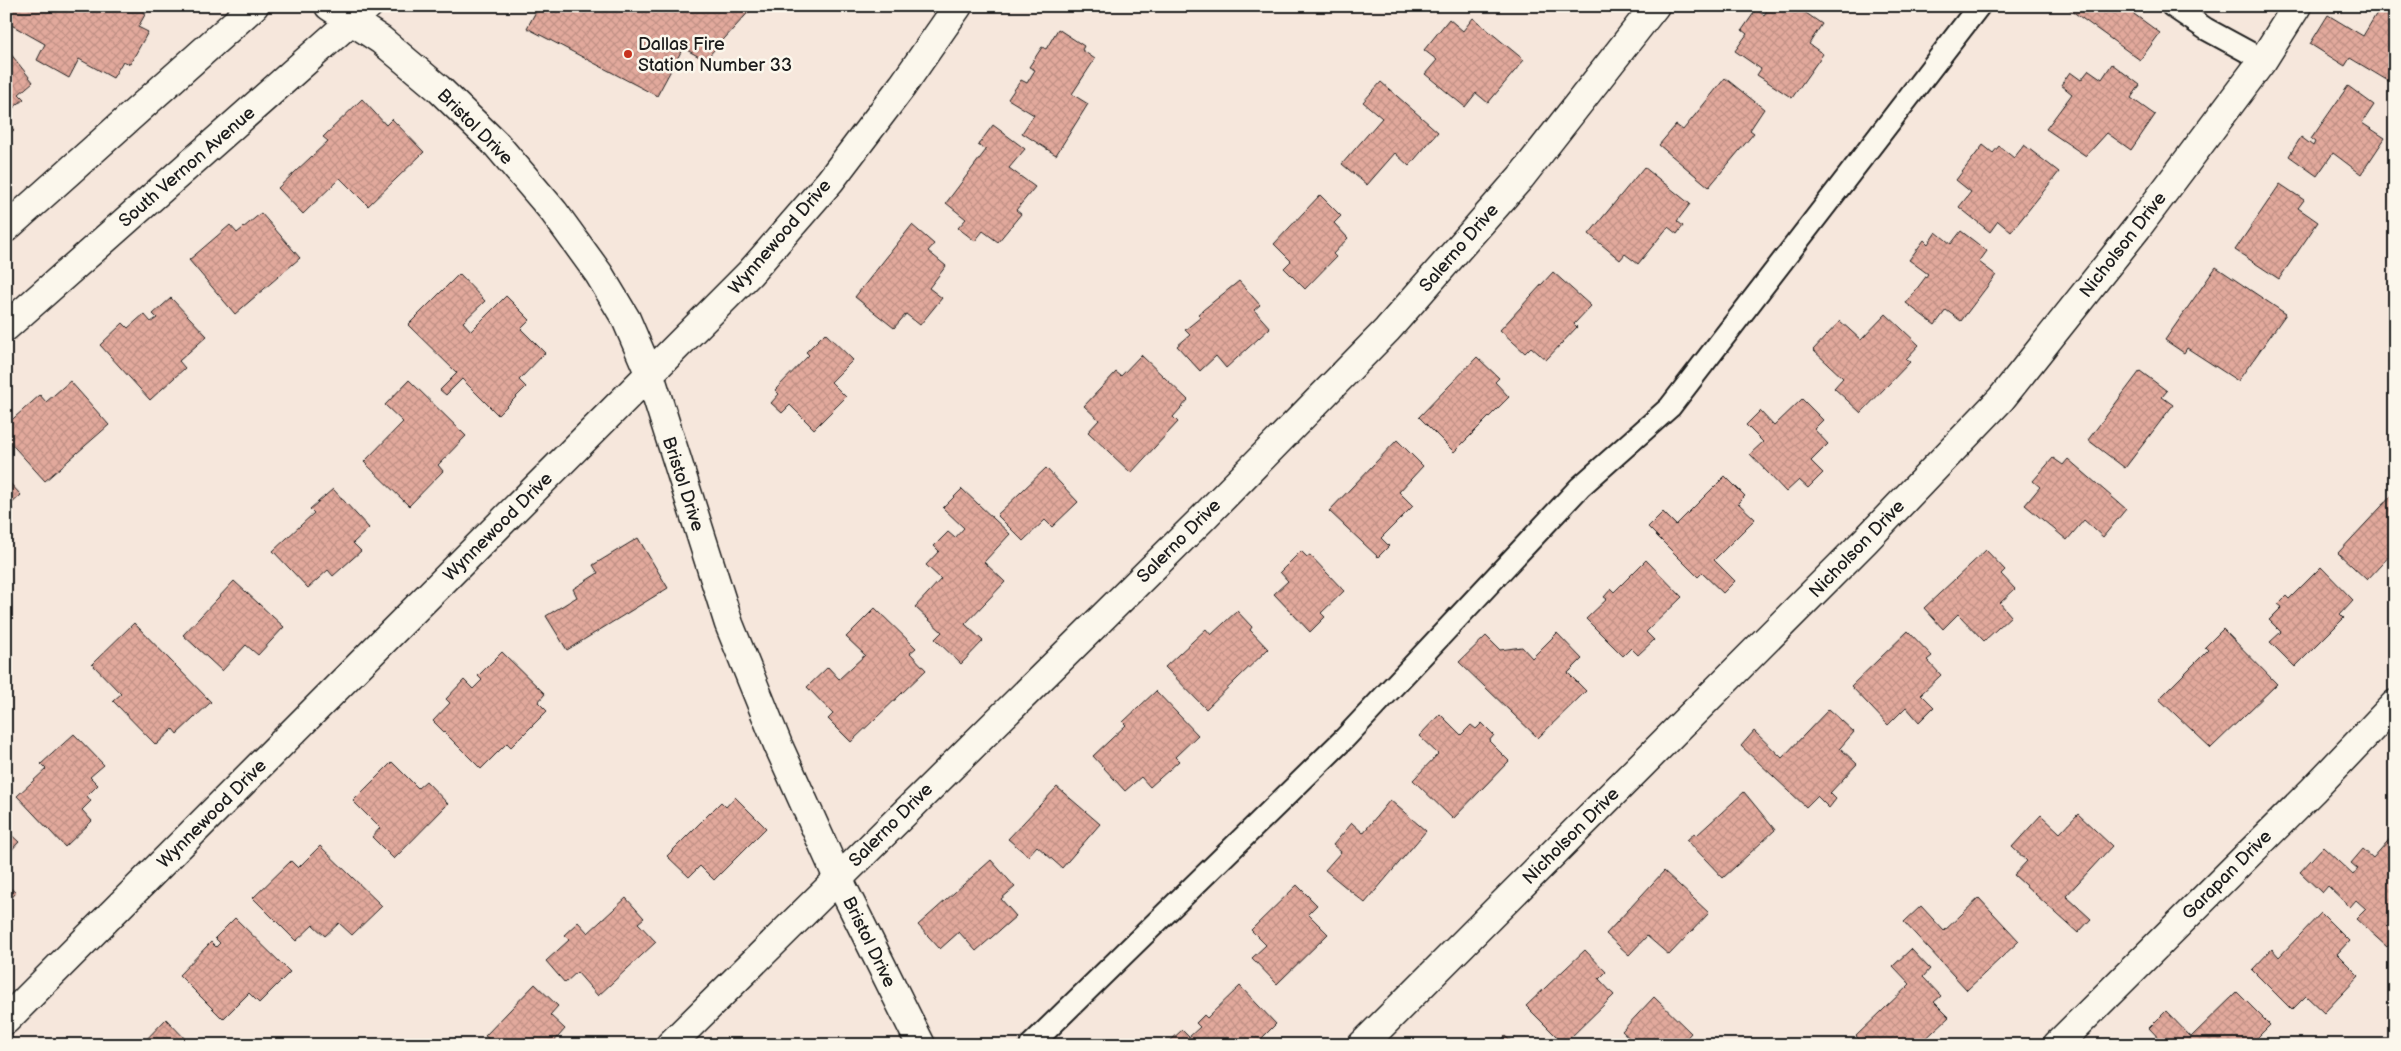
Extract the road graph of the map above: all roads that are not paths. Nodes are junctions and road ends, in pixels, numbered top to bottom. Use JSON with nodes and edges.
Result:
{"nodes":[{"id":1,"x":254,"y":6,"type":"edge"},
{"id":2,"x":329,"y":6,"type":"edge"},
{"id":3,"x":958,"y":6,"type":"edge"},
{"id":4,"x":1655,"y":6,"type":"edge"},
{"id":5,"x":1979,"y":6,"type":"edge"},
{"id":6,"x":2172,"y":6,"type":"edge"},
{"id":7,"x":2297,"y":6,"type":"edge"},
{"id":8,"x":360,"y":14,"type":"edge"},
{"id":9,"x":2263,"y":60,"type":"junction"},
{"id":10,"x":6,"y":228,"type":"edge"},
{"id":11,"x":6,"y":327,"type":"edge"},
{"id":12,"x":650,"y":375,"type":"junction"},
{"id":13,"x":2395,"y":704,"type":"edge"},
{"id":14,"x":838,"y":878,"type":"junction"},
{"id":15,"x":6,"y":1020,"type":"edge"},
{"id":16,"x":670,"y":1045,"type":"edge"},
{"id":17,"x":921,"y":1045,"type":"edge"},
{"id":18,"x":1031,"y":1045,"type":"edge"},
{"id":19,"x":1362,"y":1045,"type":"edge"},
{"id":20,"x":2057,"y":1045,"type":"edge"}],
"edges":[{"from":1,"to":10,"type":"street"},
{"from":2,"to":8,"type":"street","name":"Bristol Drive"},
{"from":3,"to":12,"type":"street","name":"Wynnewood Drive"},
{"from":4,"to":14,"type":"street","name":"Salerno Drive"},
{"from":5,"to":18,"type":"lane"},
{"from":6,"to":9,"type":"lane"},
{"from":7,"to":9,"type":"street","name":"Nicholson Drive"},
{"from":8,"to":11,"type":"street","name":"South Vernon Avenue"},
{"from":8,"to":12,"type":"street","name":"Bristol Drive"},
{"from":9,"to":19,"type":"street","name":"Nicholson Drive"},
{"from":12,"to":14,"type":"street","name":"Bristol Drive"},
{"from":12,"to":15,"type":"street","name":"Wynnewood Drive"},
{"from":13,"to":20,"type":"street","name":"Garapan Drive"},
{"from":14,"to":16,"type":"street","name":"Salerno Drive"},
{"from":14,"to":17,"type":"street","name":"Bristol Drive"}]}
